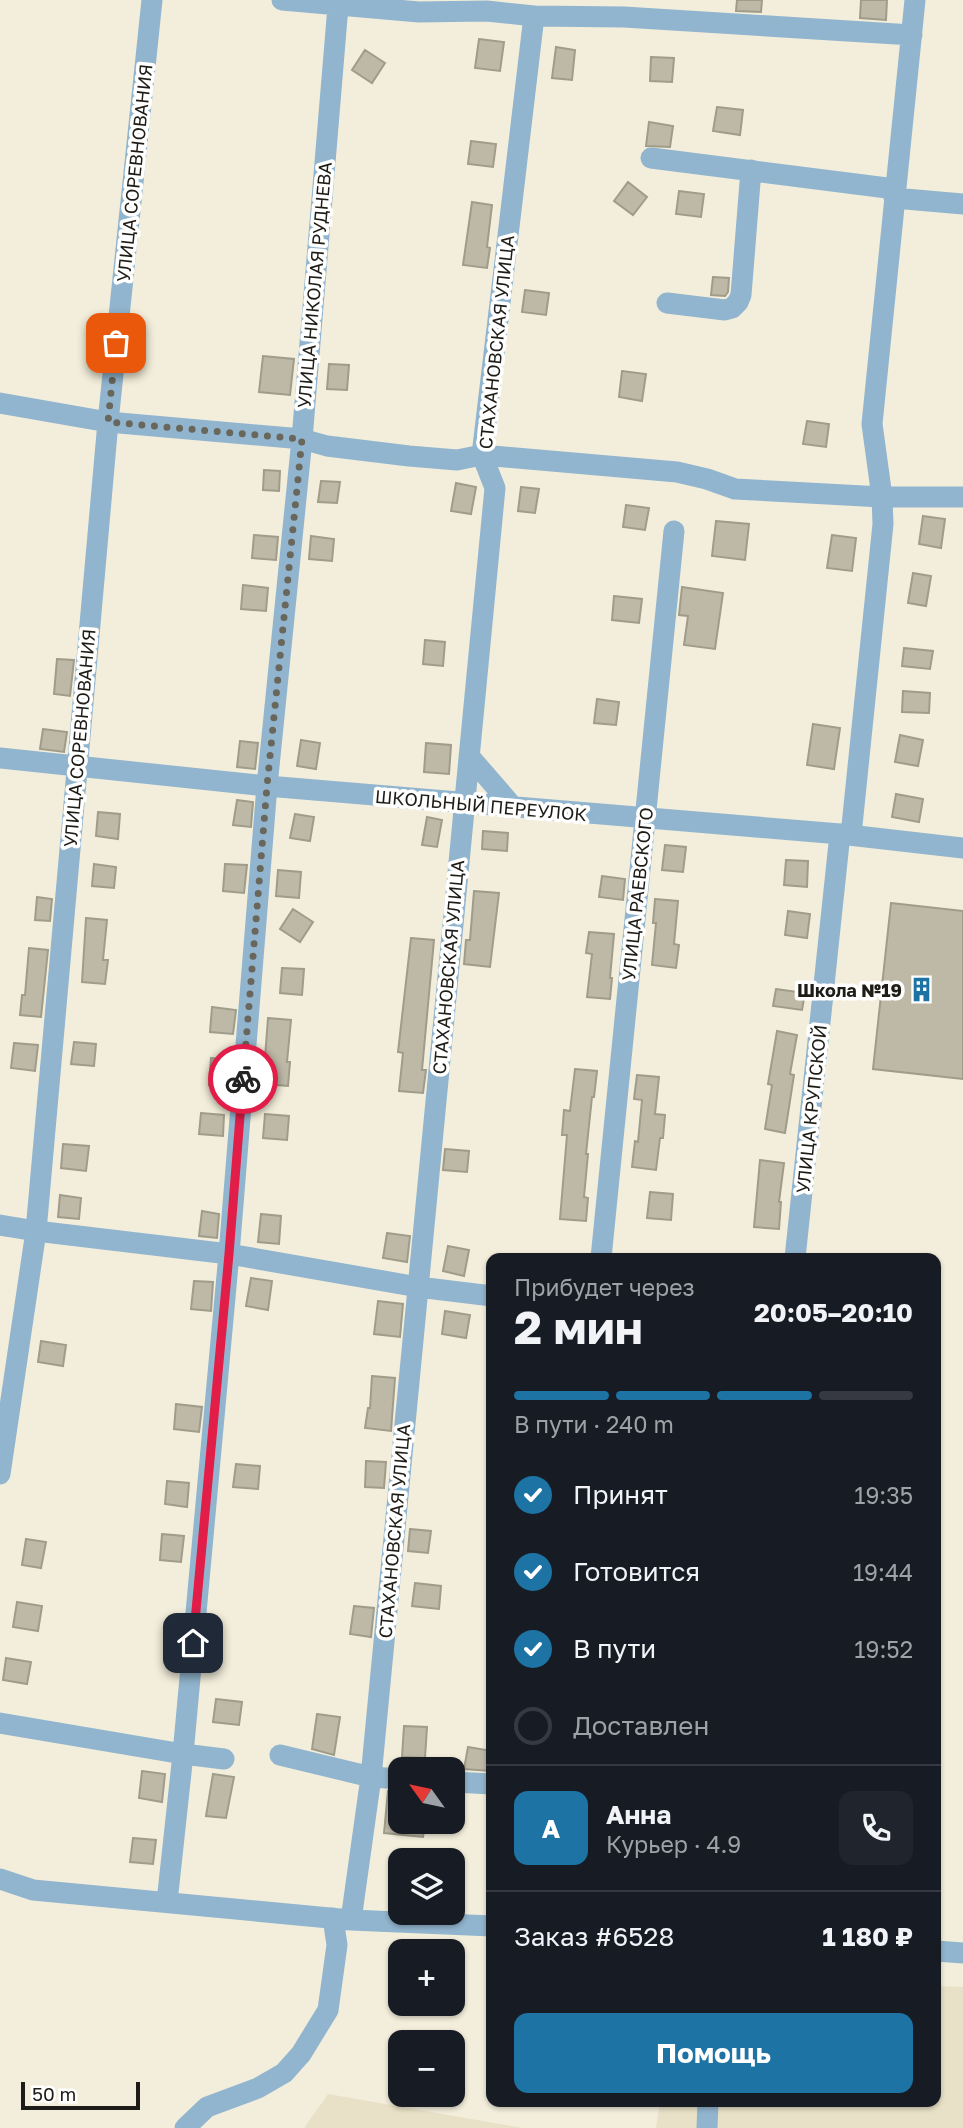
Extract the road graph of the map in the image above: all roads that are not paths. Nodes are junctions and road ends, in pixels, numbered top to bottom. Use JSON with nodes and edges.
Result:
{"nodes":[{"id":1,"x":152,"y":0,"type":"edge"},
{"id":2,"x":282,"y":0,"type":"edge"},
{"id":3,"x":915,"y":0,"type":"edge"},
{"id":4,"x":338,"y":6,"type":"junction"},
{"id":5,"x":571,"y":8,"type":"edge"},
{"id":6,"x":624,"y":9,"type":"edge"},
{"id":7,"x":534,"y":16,"type":"junction"},
{"id":8,"x":912,"y":35,"type":"junction"},
{"id":9,"x":651,"y":158,"type":"dead end"},
{"id":10,"x":751,"y":170,"type":"junction"},
{"id":11,"x":895,"y":194,"type":"junction"},
{"id":12,"x":963,"y":204,"type":"edge"},
{"id":13,"x":667,"y":303,"type":"dead end"},
{"id":14,"x":0,"y":403,"type":"edge"},
{"id":15,"x":108,"y":422,"type":"junction"},
{"id":16,"x":302,"y":439,"type":"junction"},
{"id":17,"x":482,"y":455,"type":"junction"},
{"id":18,"x":883,"y":497,"type":"junction"},
{"id":19,"x":963,"y":497,"type":"edge"},
{"id":20,"x":674,"y":531,"type":"dead end"},
{"id":21,"x":469,"y":756,"type":"junction"},
{"id":22,"x":0,"y":758,"type":"edge"},
{"id":23,"x":77,"y":767,"type":"junction"},
{"id":24,"x":267,"y":786,"type":"junction"},
{"id":25,"x":464,"y":804,"type":"junction"},
{"id":26,"x":514,"y":808,"type":"junction"},
{"id":27,"x":645,"y":818,"type":"junction"},
{"id":28,"x":846,"y":834,"type":"junction"},
{"id":29,"x":963,"y":848,"type":"edge"},
{"id":30,"x":0,"y":1225,"type":"edge"},
{"id":31,"x":36,"y":1231,"type":"junction"},
{"id":32,"x":602,"y":1253,"type":"edge"},
{"id":33,"x":796,"y":1253,"type":"edge"},
{"id":34,"x":229,"y":1254,"type":"junction"},
{"id":35,"x":418,"y":1287,"type":"junction"},
{"id":36,"x":486,"y":1295,"type":"edge"},
{"id":37,"x":0,"y":1474,"type":"edge"},
{"id":38,"x":0,"y":1723,"type":"edge"},
{"id":39,"x":183,"y":1754,"type":"junction"},
{"id":40,"x":280,"y":1755,"type":"dead end"},
{"id":41,"x":224,"y":1759,"type":"dead end"},
{"id":42,"x":371,"y":1777,"type":"junction"},
{"id":43,"x":388,"y":1778,"type":"edge"},
{"id":44,"x":466,"y":1783,"type":"edge"},
{"id":45,"x":486,"y":1784,"type":"edge"},
{"id":46,"x":0,"y":1879,"type":"edge"},
{"id":47,"x":167,"y":1902,"type":"junction"},
{"id":48,"x":342,"y":1919,"type":"junction"},
{"id":49,"x":486,"y":1926,"type":"edge"},
{"id":50,"x":941,"y":1951,"type":"edge"},
{"id":51,"x":963,"y":1953,"type":"edge"},
{"id":52,"x":708,"y":2107,"type":"edge"},
{"id":53,"x":185,"y":2128,"type":"edge"},
{"id":54,"x":706,"y":2128,"type":"edge"}],
"edges":[{"from":1,"to":15,"type":"street","name":"УЛИЦА СОРЕВНОВАНИЯ"},
{"from":2,"to":4,"type":"street"},
{"from":3,"to":8,"type":"street","name":"УЛИЦА КРУПСКОЙ"},
{"from":4,"to":7,"type":"street"},
{"from":4,"to":16,"type":"street","name":"УЛИЦА НИКОЛАЯ РУДНЕВА"},
{"from":5,"to":6,"type":"street"},
{"from":5,"to":7,"type":"street"},
{"from":6,"to":8,"type":"street"},
{"from":7,"to":17,"type":"street","name":"СТАХАНОВСКАЯ УЛИЦА"},
{"from":8,"to":11,"type":"street","name":"УЛИЦА КРУПСКОЙ"},
{"from":9,"to":10,"type":"street"},
{"from":10,"to":11,"type":"street"},
{"from":10,"to":13,"type":"street"},
{"from":11,"to":12,"type":"street"},
{"from":11,"to":18,"type":"street","name":"УЛИЦА КРУПСКОЙ"},
{"from":14,"to":15,"type":"street"},
{"from":15,"to":16,"type":"street"},
{"from":15,"to":23,"type":"street","name":"УЛИЦА СОРЕВНОВАНИЯ"},
{"from":16,"to":17,"type":"street"},
{"from":16,"to":24,"type":"street","name":"УЛИЦА НИКОЛАЯ РУДНЕВА"},
{"from":17,"to":18,"type":"street"},
{"from":17,"to":21,"type":"street","name":"СТАХАНОВСКАЯ УЛИЦА"},
{"from":18,"to":19,"type":"street"},
{"from":18,"to":28,"type":"street","name":"УЛИЦА КРУПСКОЙ"},
{"from":20,"to":27,"type":"street","name":"УЛИЦА РАЕВСКОГО"},
{"from":21,"to":25,"type":"street","name":"СТАХАНОВСКАЯ УЛИЦА"},
{"from":21,"to":26,"type":"street"},
{"from":22,"to":23,"type":"street","name":"ШКОЛЬНЫЙ ПЕРЕУЛОК"},
{"from":23,"to":24,"type":"street","name":"ШКОЛЬНЫЙ ПЕРЕУЛОК"},
{"from":23,"to":31,"type":"street","name":"УЛИЦА СОРЕВНОВАНИЯ"},
{"from":24,"to":25,"type":"street","name":"ШКОЛЬНЫЙ ПЕРЕУЛОК"},
{"from":24,"to":34,"type":"street","name":"УЛИЦА НИКОЛАЯ РУДНЕВА"},
{"from":25,"to":26,"type":"street","name":"ШКОЛЬНЫЙ ПЕРЕУЛОК"},
{"from":25,"to":35,"type":"street","name":"СТАХАНОВСКАЯ УЛИЦА"},
{"from":26,"to":27,"type":"street","name":"ШКОЛЬНЫЙ ПЕРЕУЛОК"},
{"from":27,"to":28,"type":"street","name":"ШКОЛЬНЫЙ ПЕРЕУЛОК"},
{"from":27,"to":32,"type":"street","name":"УЛИЦА РАЕВСКОГО"},
{"from":28,"to":29,"type":"street","name":"ШКОЛЬНЫЙ ПЕРЕУЛОК"},
{"from":28,"to":33,"type":"street","name":"УЛИЦА КРУПСКОЙ"},
{"from":30,"to":31,"type":"street"},
{"from":31,"to":34,"type":"street"},
{"from":31,"to":37,"type":"street","name":"УЛИЦА СОРЕВНОВАНИЯ"},
{"from":34,"to":35,"type":"street"},
{"from":34,"to":39,"type":"street","name":"УЛИЦА НИКОЛАЯ РУДНЕВА"},
{"from":35,"to":36,"type":"street"},
{"from":35,"to":42,"type":"street","name":"СТАХАНОВСКАЯ УЛИЦА"},
{"from":38,"to":39,"type":"street"},
{"from":39,"to":41,"type":"street"},
{"from":39,"to":47,"type":"street","name":"УЛИЦА НИКОЛАЯ РУДНЕВА"},
{"from":40,"to":42,"type":"street"},
{"from":42,"to":43,"type":"street"},
{"from":42,"to":48,"type":"street","name":"СТАХАНОВСКАЯ УЛИЦА"},
{"from":44,"to":45,"type":"street"},
{"from":46,"to":47,"type":"street"},
{"from":47,"to":48,"type":"street"},
{"from":48,"to":49,"type":"street"},
{"from":48,"to":53,"type":"street","name":"СТАХАНОВСКАЯ УЛИЦА"},
{"from":50,"to":51,"type":"street"},
{"from":52,"to":54,"type":"street"}]}
